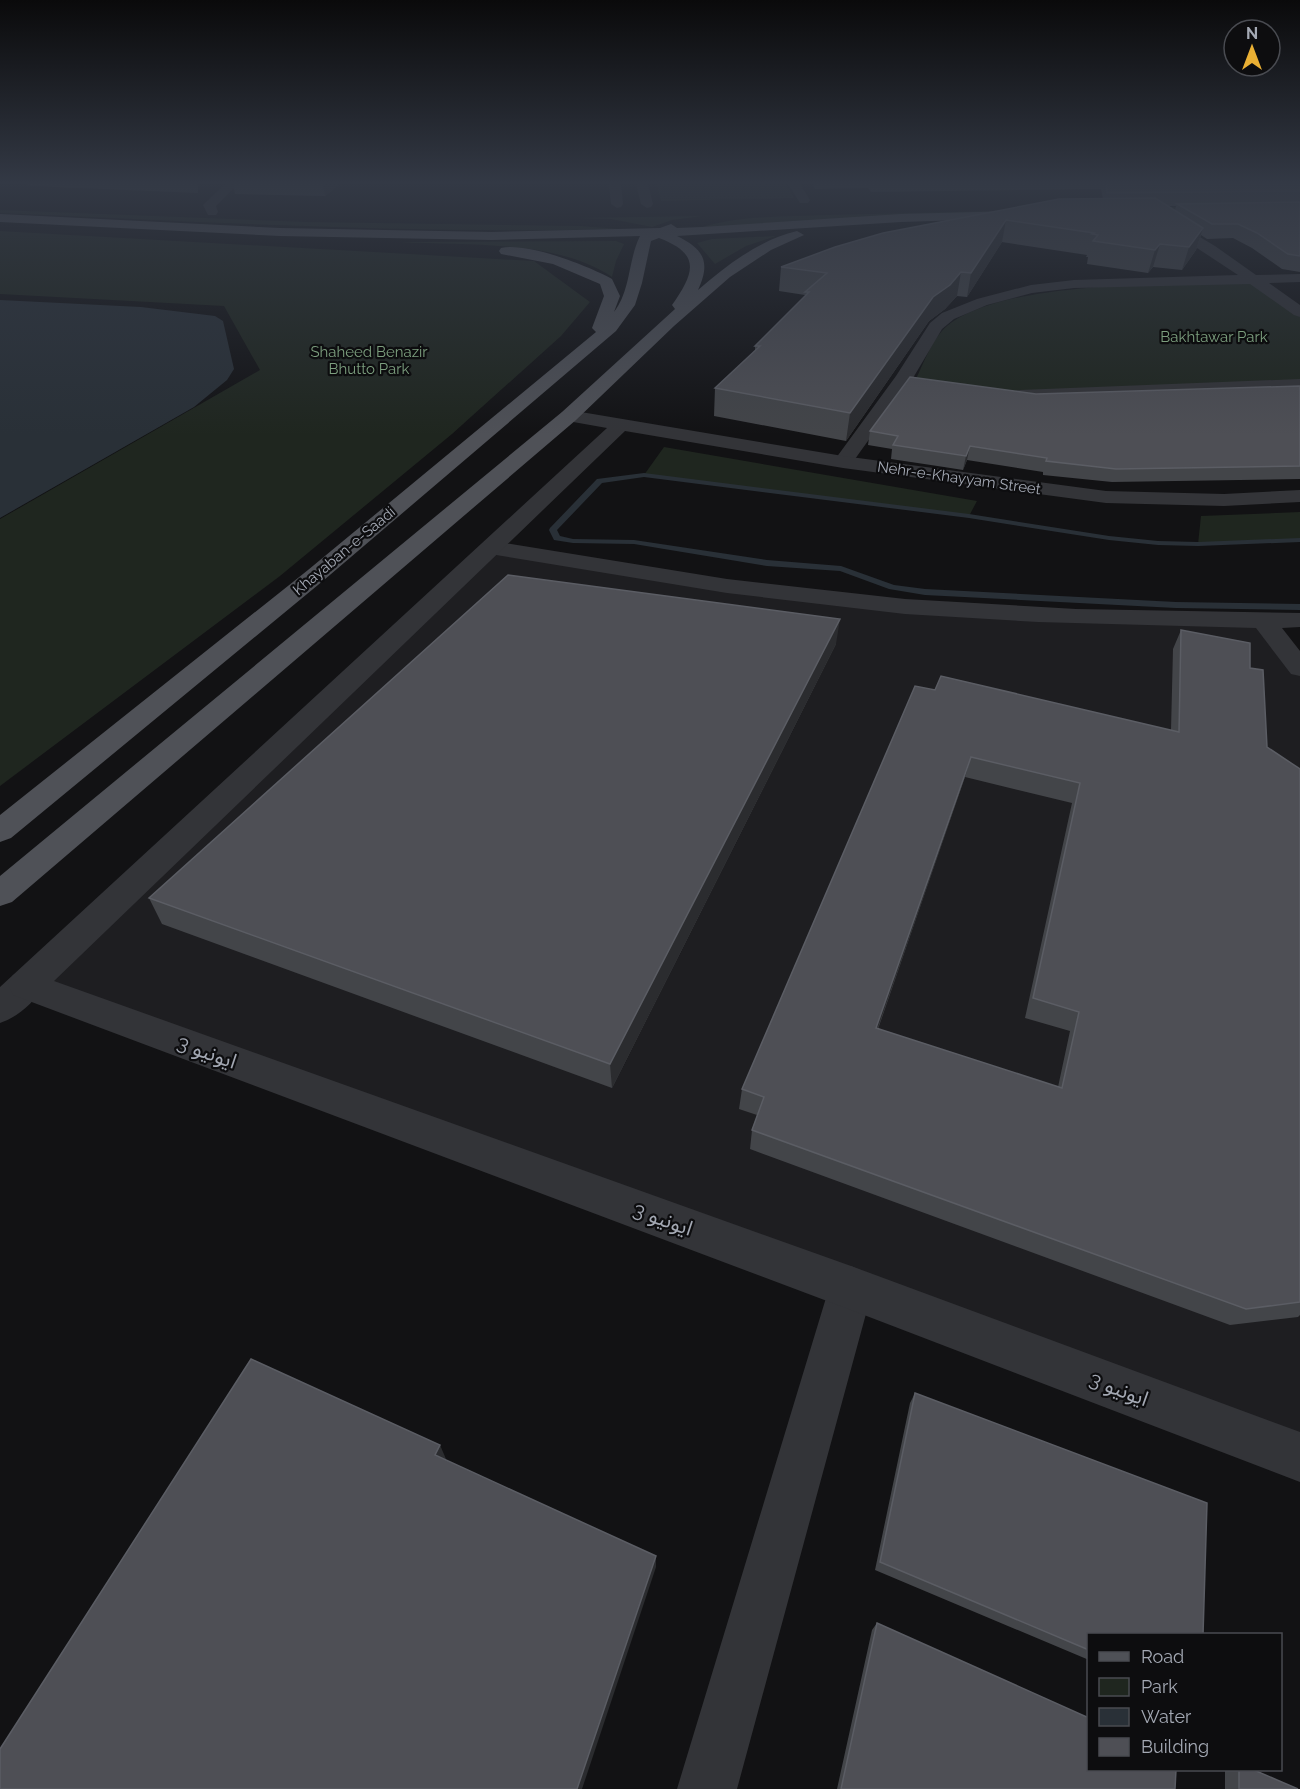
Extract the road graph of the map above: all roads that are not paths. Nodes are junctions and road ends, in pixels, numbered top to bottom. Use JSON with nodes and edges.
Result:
{"nodes":[{"id":1,"x":579,"y":267,"type":"edge"},
{"id":2,"x":640,"y":267,"type":"edge"},
{"id":3,"x":698,"y":267,"type":"edge"},
{"id":4,"x":734,"y":267,"type":"edge"},
{"id":5,"x":1237,"y":267,"type":"edge"},
{"id":6,"x":1300,"y":278,"type":"edge"},
{"id":7,"x":1254,"y":279,"type":"junction"},
{"id":8,"x":1300,"y":312,"type":"edge"},
{"id":9,"x":668,"y":323,"type":"junction"},
{"id":10,"x":591,"y":345,"type":"junction"},
{"id":11,"x":904,"y":378,"type":"junction"},
{"id":12,"x":928,"y":382,"type":"edge"},
{"id":13,"x":1300,"y":384,"type":"edge"},
{"id":14,"x":998,"y":392,"type":"edge"},
{"id":15,"x":569,"y":416,"type":"junction"},
{"id":16,"x":621,"y":425,"type":"junction"},
{"id":17,"x":843,"y":462,"type":"junction"},
{"id":18,"x":1300,"y":496,"type":"edge"},
{"id":19,"x":492,"y":548,"type":"junction"},
{"id":20,"x":1300,"y":620,"type":"edge"},
{"id":21,"x":1263,"y":621,"type":"junction"},
{"id":22,"x":1300,"y":668,"type":"edge"},
{"id":23,"x":0,"y":831,"type":"edge"},
{"id":24,"x":0,"y":894,"type":"edge"},
{"id":25,"x":13,"y":997,"type":"edge"},
{"id":26,"x":851,"y":1288,"type":"junction"},
{"id":27,"x":1300,"y":1457,"type":"edge"},
{"id":28,"x":707,"y":1789,"type":"edge"}],
"edges":[{"from":1,"to":10,"type":"main road"},
{"from":2,"to":10,"type":"main road","name":"Khayaban-e-Saadi"},
{"from":3,"to":9,"type":"main road"},
{"from":4,"to":9,"type":"main road"},
{"from":5,"to":7,"type":"street"},
{"from":6,"to":7,"type":"street"},
{"from":7,"to":8,"type":"street"},
{"from":7,"to":11,"type":"street"},
{"from":9,"to":15,"type":"main road"},
{"from":10,"to":23,"type":"main road","name":"Khayaban-e-Saadi"},
{"from":11,"to":12,"type":"street"},
{"from":11,"to":17,"type":"street"},
{"from":13,"to":14,"type":"street"},
{"from":15,"to":16,"type":"street","name":"Nehr-e-Khayyam Street"},
{"from":15,"to":24,"type":"main road"},
{"from":16,"to":17,"type":"street","name":"Nehr-e-Khayyam Street"},
{"from":16,"to":19,"type":"street"},
{"from":17,"to":18,"type":"street","name":"Nehr-e-Khayyam Street"},
{"from":19,"to":21,"type":"street"},
{"from":19,"to":25,"type":"street"},
{"from":20,"to":21,"type":"street"},
{"from":21,"to":22,"type":"street"},
{"from":25,"to":26,"type":"street","name":"ایونیو 3"},
{"from":26,"to":27,"type":"street","name":"ایونیو 3"},
{"from":26,"to":28,"type":"street"}]}
